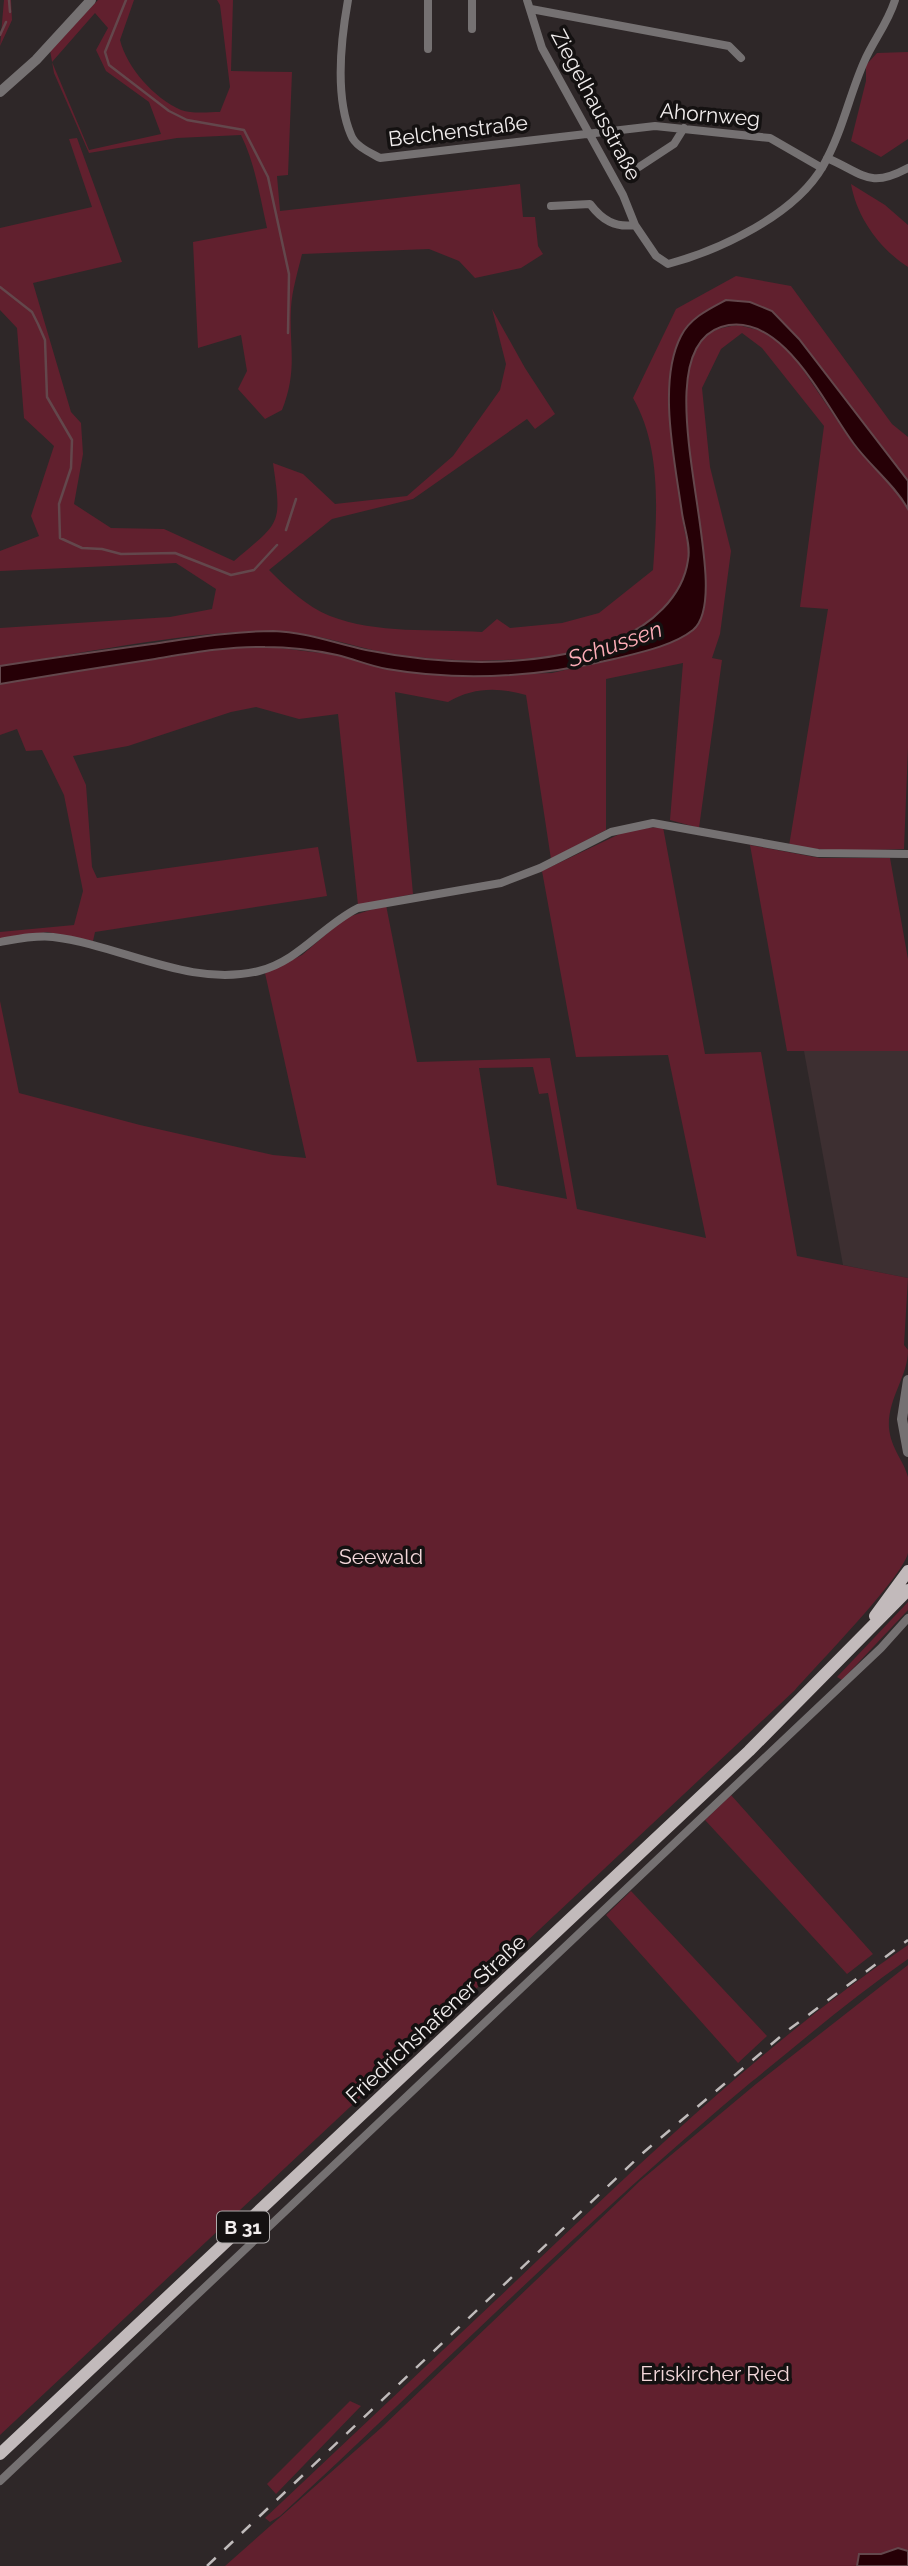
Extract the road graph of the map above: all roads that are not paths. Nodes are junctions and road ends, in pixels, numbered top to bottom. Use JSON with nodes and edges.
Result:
{"nodes":[{"id":1,"x":91,"y":0,"type":"edge"},
{"id":2,"x":348,"y":0,"type":"edge"},
{"id":3,"x":428,"y":0,"type":"edge"},
{"id":4,"x":472,"y":0,"type":"edge"},
{"id":5,"x":527,"y":0,"type":"edge"},
{"id":6,"x":895,"y":0,"type":"edge"},
{"id":7,"x":531,"y":9,"type":"junction"},
{"id":8,"x":472,"y":29,"type":"dead end"},
{"id":9,"x":428,"y":49,"type":"dead end"},
{"id":10,"x":741,"y":58,"type":"dead end"},
{"id":11,"x":0,"y":92,"type":"edge"},
{"id":12,"x":684,"y":128,"type":"junction"},
{"id":13,"x":588,"y":133,"type":"junction"},
{"id":14,"x":827,"y":158,"type":"junction"},
{"id":15,"x":639,"y":167,"type":"dead end"},
{"id":16,"x":822,"y":168,"type":"junction"},
{"id":17,"x":908,"y":168,"type":"edge"},
{"id":18,"x":551,"y":206,"type":"dead end"},
{"id":19,"x":635,"y":225,"type":"junction"},
{"id":20,"x":908,"y":854,"type":"edge"},
{"id":21,"x":0,"y":943,"type":"edge"},
{"id":22,"x":908,"y":1380,"type":"edge"},
{"id":23,"x":908,"y":1398,"type":"edge"},
{"id":24,"x":902,"y":1410,"type":"junction"},
{"id":25,"x":908,"y":1452,"type":"edge"},
{"id":26,"x":908,"y":1571,"type":"edge"},
{"id":27,"x":908,"y":1590,"type":"edge"},
{"id":28,"x":908,"y":1618,"type":"edge"},
{"id":29,"x":850,"y":1650,"type":"junction"},
{"id":30,"x":0,"y":2454,"type":"edge"},
{"id":31,"x":0,"y":2481,"type":"edge"}],
"edges":[{"from":1,"to":11,"type":"street"},
{"from":2,"to":13,"type":"street","name":"Belchenstraße"},
{"from":3,"to":9,"type":"street"},
{"from":4,"to":8,"type":"street"},
{"from":5,"to":7,"type":"street","name":"Ziegelhausstraße"},
{"from":6,"to":14,"type":"street","name":"Ziegelhausstraße"},
{"from":7,"to":10,"type":"street"},
{"from":7,"to":13,"type":"street","name":"Ziegelhausstraße"},
{"from":12,"to":13,"type":"street","name":"Ahornweg"},
{"from":12,"to":15,"type":"street"},
{"from":12,"to":16,"type":"street","name":"Ahornweg"},
{"from":13,"to":19,"type":"street","name":"Ziegelhausstraße"},
{"from":14,"to":16,"type":"street","name":"Ziegelhausstraße"},
{"from":14,"to":17,"type":"street"},
{"from":16,"to":19,"type":"street","name":"Ziegelhausstraße"},
{"from":18,"to":19,"type":"street"},
{"from":20,"to":21,"type":"street"},
{"from":22,"to":24,"type":"street"},
{"from":23,"to":24,"type":"street"},
{"from":24,"to":25,"type":"street"},
{"from":26,"to":29,"type":"main road","number":"B 31"},
{"from":27,"to":29,"type":"main road","number":"B 31"},
{"from":28,"to":31,"type":"street"},
{"from":29,"to":30,"type":"main road","name":"Friedrichshafener Straße","number":"B 31"}]}
